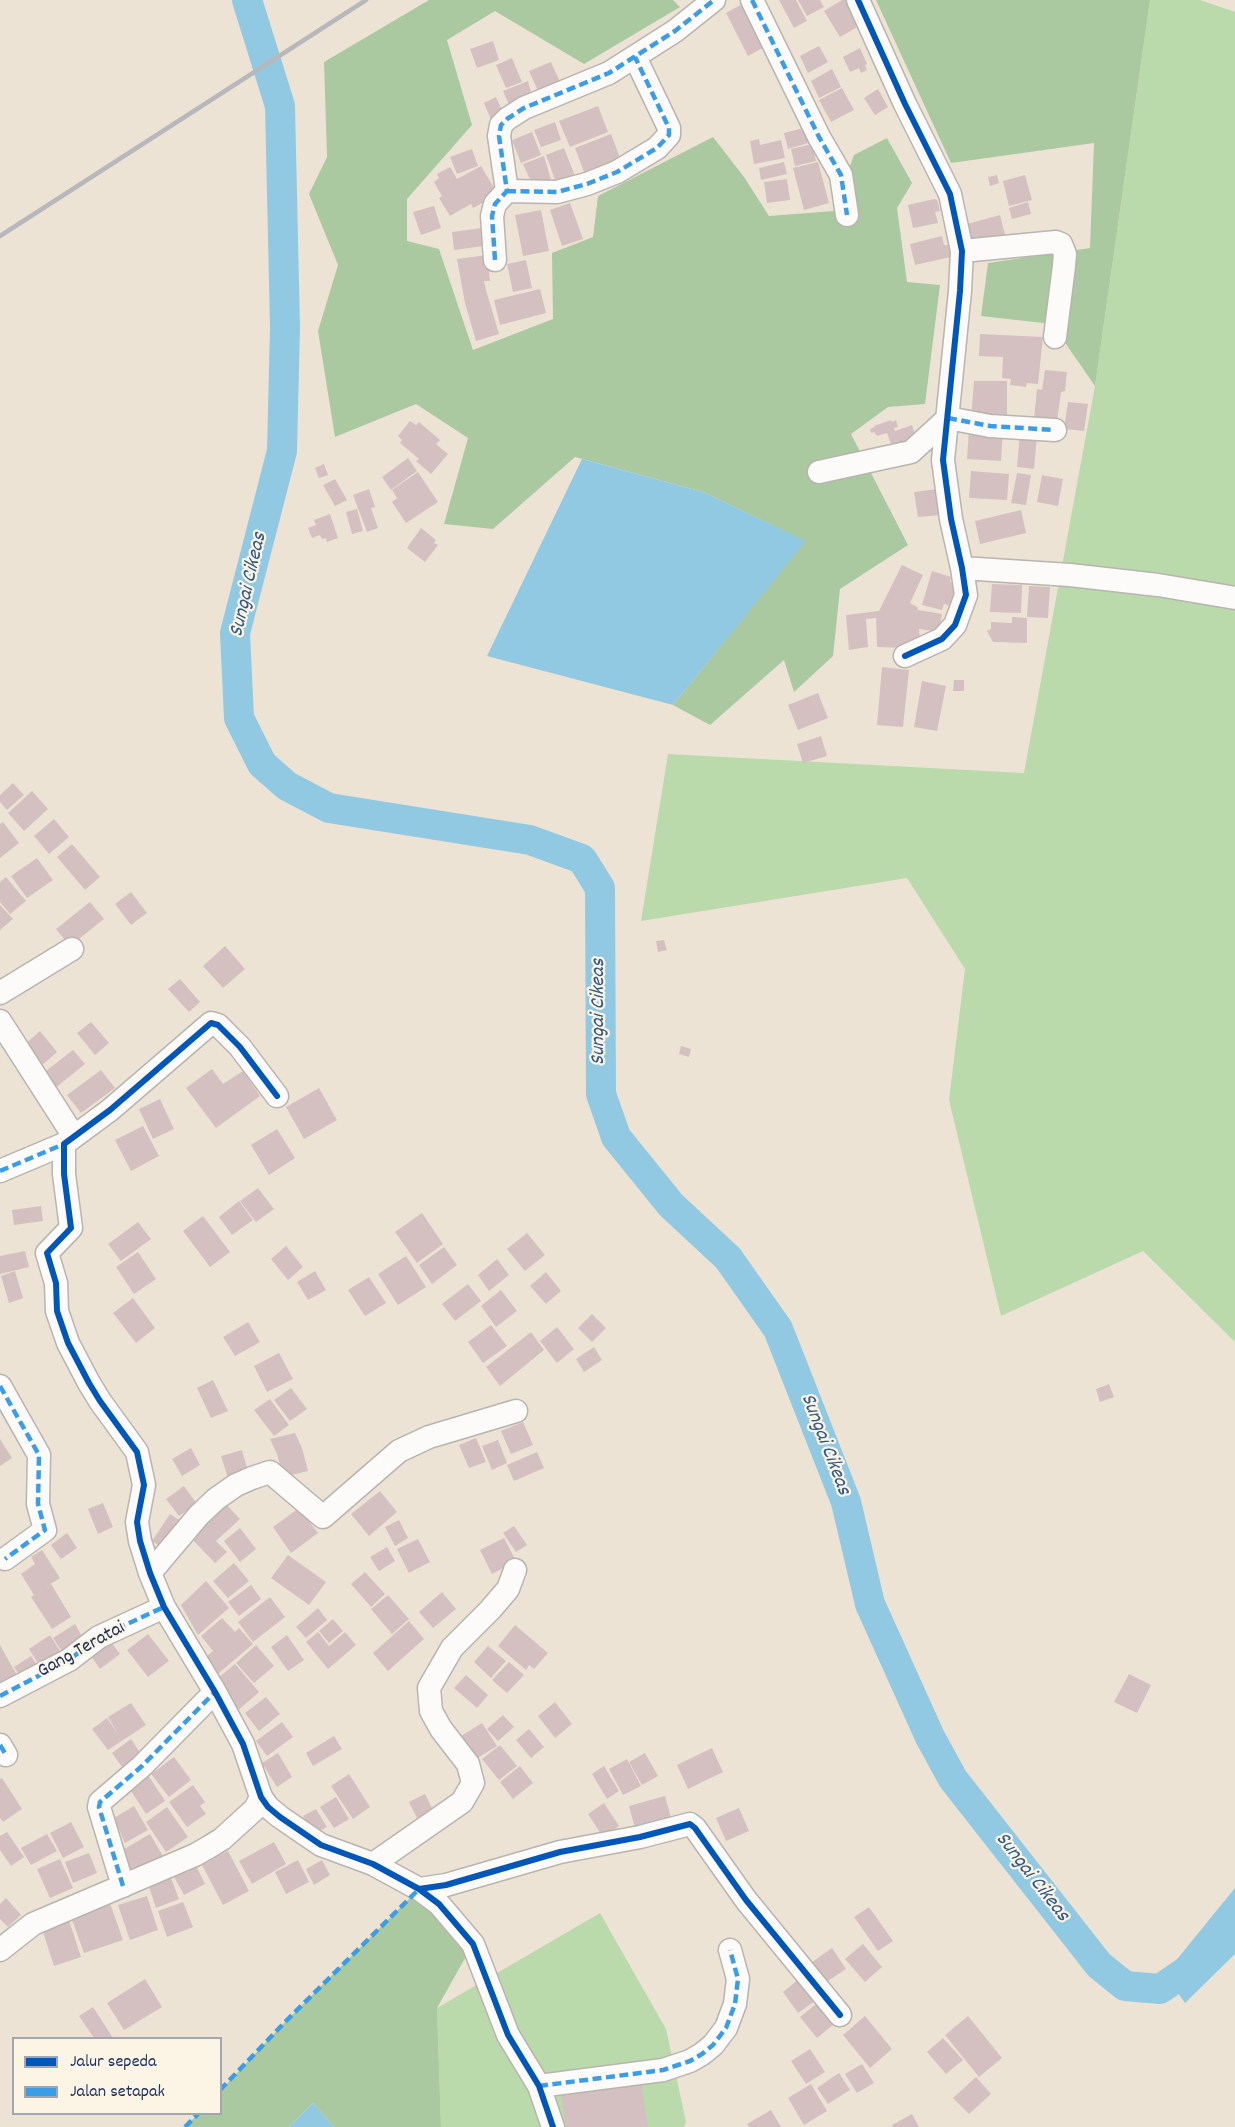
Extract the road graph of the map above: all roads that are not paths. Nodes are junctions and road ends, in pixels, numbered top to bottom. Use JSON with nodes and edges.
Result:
{"nodes":[{"id":1,"x":714,"y":0,"type":"edge"},
{"id":2,"x":752,"y":0,"type":"edge"},
{"id":3,"x":858,"y":0,"type":"edge"},
{"id":4,"x":634,"y":57,"type":"junction"},
{"id":5,"x":507,"y":191,"type":"junction"},
{"id":6,"x":847,"y":215,"type":"dead end"},
{"id":7,"x":962,"y":251,"type":"junction"},
{"id":8,"x":495,"y":260,"type":"dead end"},
{"id":9,"x":1055,"y":338,"type":"dead end"},
{"id":10,"x":948,"y":418,"type":"junction"},
{"id":11,"x":1055,"y":430,"type":"dead end"},
{"id":12,"x":819,"y":472,"type":"dead end"},
{"id":13,"x":962,"y":568,"type":"junction"},
{"id":14,"x":1235,"y":598,"type":"edge"},
{"id":15,"x":904,"y":656,"type":"dead end"},
{"id":16,"x":72,"y":949,"type":"dead end"},
{"id":17,"x":0,"y":993,"type":"edge"},
{"id":18,"x":0,"y":1021,"type":"edge"},
{"id":19,"x":277,"y":1096,"type":"dead end"},
{"id":20,"x":69,"y":1140,"type":"junction"},
{"id":21,"x":0,"y":1171,"type":"edge"},
{"id":22,"x":0,"y":1386,"type":"edge"},
{"id":23,"x":516,"y":1411,"type":"dead end"},
{"id":24,"x":5,"y":1559,"type":"dead end"},
{"id":25,"x":515,"y":1569,"type":"dead end"},
{"id":26,"x":150,"y":1573,"type":"junction"},
{"id":27,"x":164,"y":1607,"type":"junction"},
{"id":28,"x":215,"y":1692,"type":"junction"},
{"id":29,"x":0,"y":1696,"type":"edge"},
{"id":30,"x":261,"y":1797,"type":"junction"},
{"id":31,"x":373,"y":1864,"type":"junction"},
{"id":32,"x":123,"y":1886,"type":"junction"},
{"id":33,"x":419,"y":1890,"type":"junction"},
{"id":34,"x":0,"y":1950,"type":"edge"},
{"id":35,"x":730,"y":1950,"type":"dead end"},
{"id":36,"x":840,"y":2015,"type":"dead end"},
{"id":37,"x":539,"y":2086,"type":"junction"},
{"id":38,"x":553,"y":2127,"type":"edge"}],
"edges":[{"from":1,"to":4,"type":"street"},
{"from":2,"to":6,"type":"street"},
{"from":3,"to":7,"type":"street"},
{"from":4,"to":5,"type":"street"},
{"from":4,"to":5,"type":"street"},
{"from":5,"to":8,"type":"street"},
{"from":7,"to":9,"type":"street"},
{"from":7,"to":10,"type":"street"},
{"from":10,"to":11,"type":"street"},
{"from":10,"to":12,"type":"street"},
{"from":10,"to":13,"type":"street"},
{"from":13,"to":14,"type":"street"},
{"from":13,"to":15,"type":"street"},
{"from":16,"to":17,"type":"street"},
{"from":18,"to":20,"type":"street"},
{"from":19,"to":20,"type":"street"},
{"from":20,"to":21,"type":"street"},
{"from":20,"to":26,"type":"street"},
{"from":22,"to":24,"type":"street"},
{"from":23,"to":26,"type":"street"},
{"from":25,"to":31,"type":"street"},
{"from":26,"to":27,"type":"street"},
{"from":27,"to":28,"type":"street"},
{"from":27,"to":29,"type":"street","name":"Gang Teratai"},
{"from":28,"to":30,"type":"street"},
{"from":28,"to":32,"type":"street"},
{"from":30,"to":31,"type":"street"},
{"from":30,"to":32,"type":"street"},
{"from":31,"to":33,"type":"street"},
{"from":32,"to":34,"type":"street"},
{"from":33,"to":36,"type":"street"},
{"from":33,"to":37,"type":"street"},
{"from":35,"to":37,"type":"street"},
{"from":37,"to":38,"type":"street"}]}
